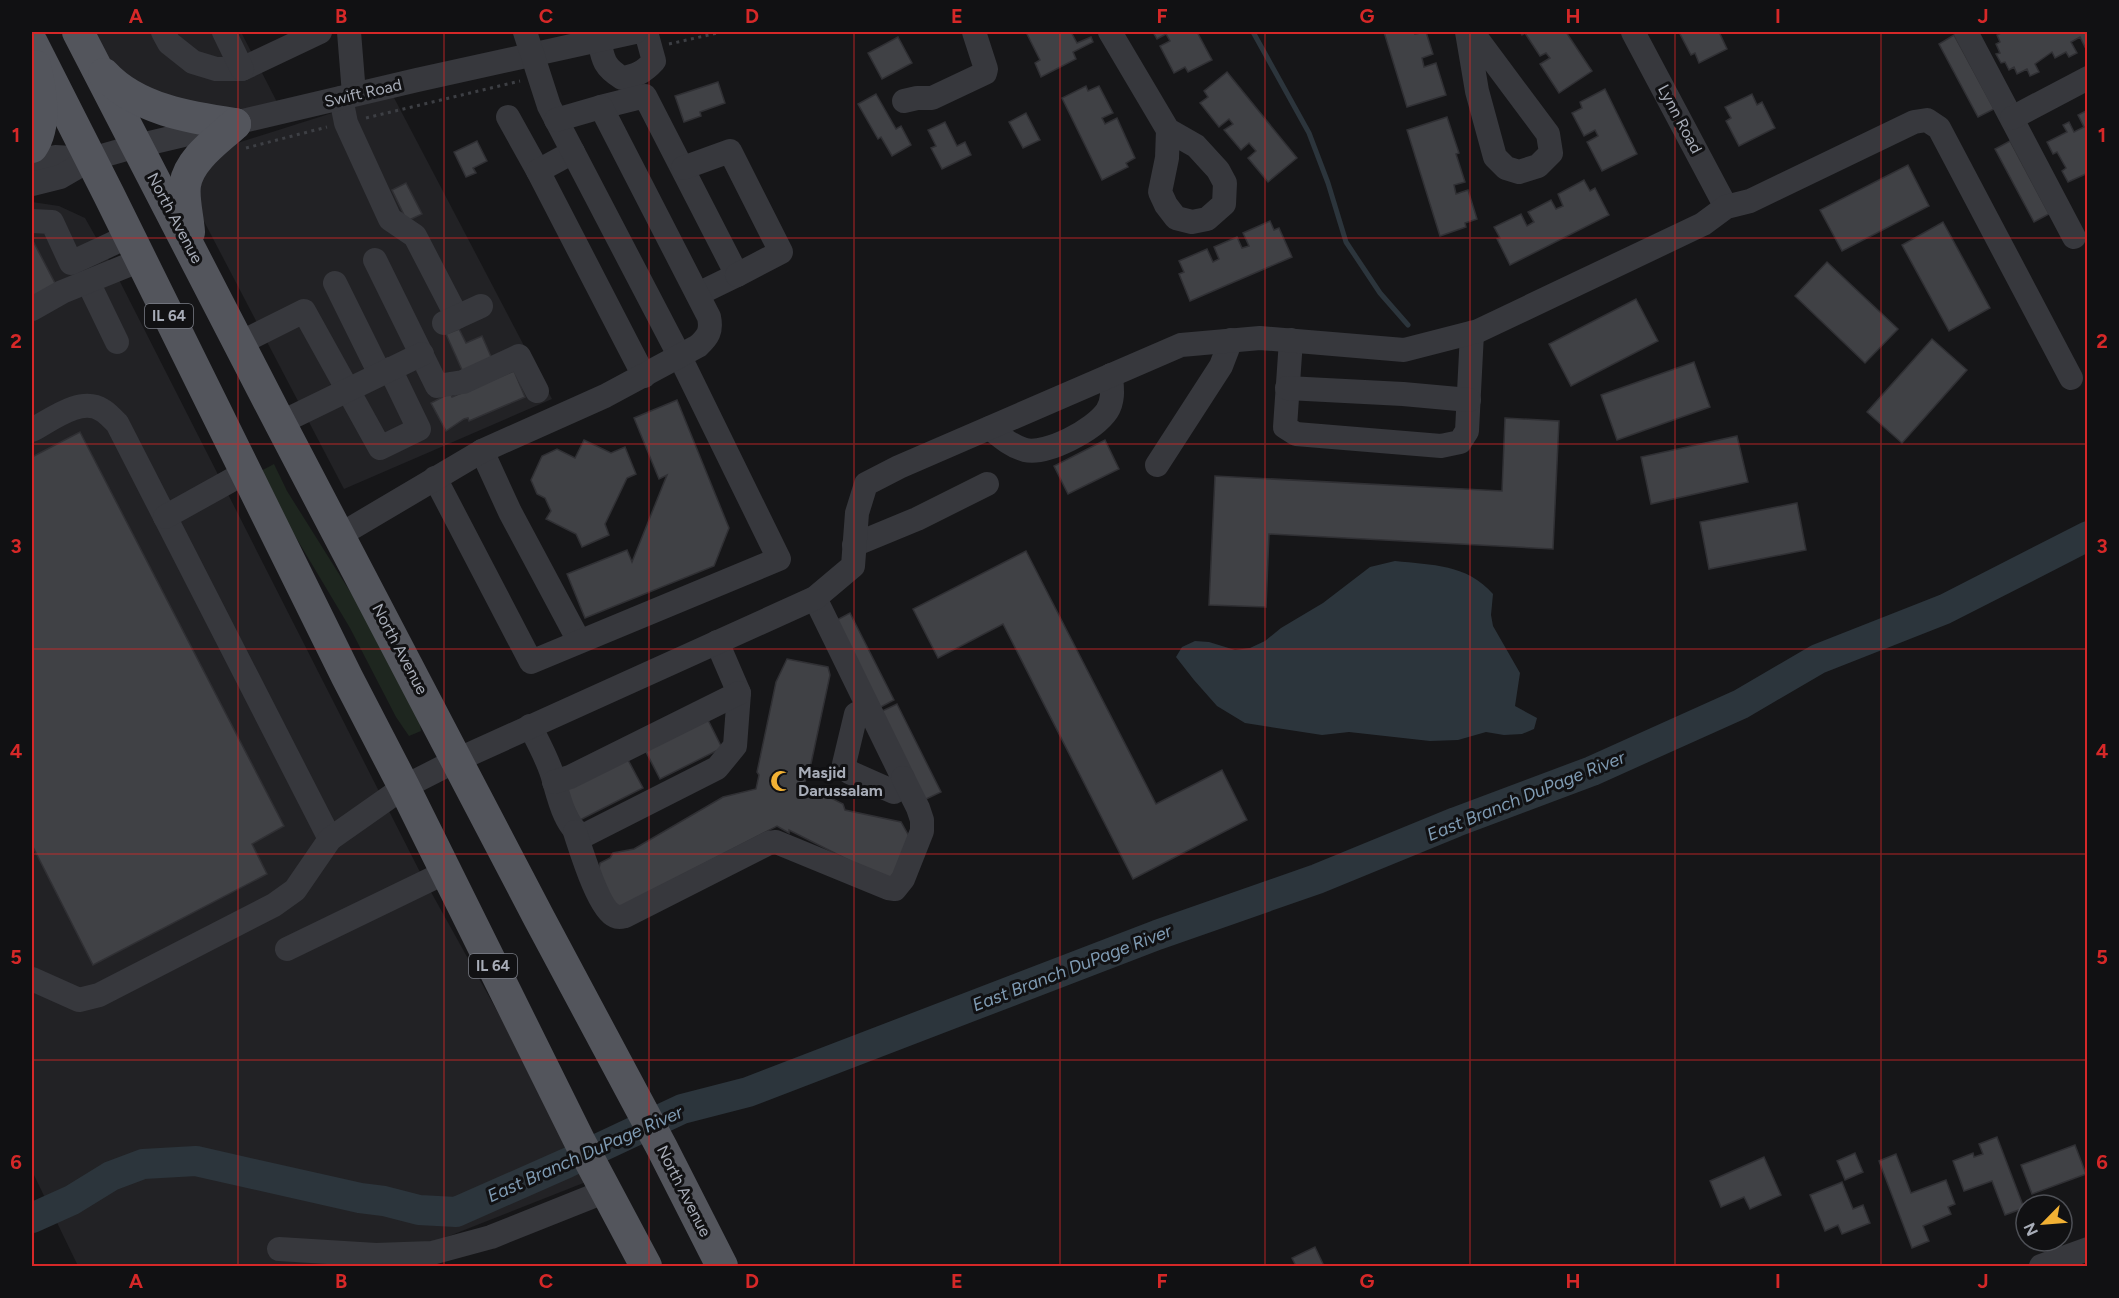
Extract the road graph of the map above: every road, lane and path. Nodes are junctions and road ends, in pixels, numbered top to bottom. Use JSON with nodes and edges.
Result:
{"nodes":[{"id":1,"x":78,"y":32,"type":"edge"},
{"id":2,"x":163,"y":32,"type":"edge"},
{"id":3,"x":224,"y":32,"type":"edge"},
{"id":4,"x":320,"y":32,"type":"edge"},
{"id":5,"x":350,"y":32,"type":"edge"},
{"id":6,"x":525,"y":32,"type":"edge"},
{"id":7,"x":635,"y":32,"type":"edge"},
{"id":8,"x":646,"y":32,"type":"edge"},
{"id":9,"x":722,"y":32,"type":"edge"},
{"id":10,"x":974,"y":32,"type":"edge"},
{"id":11,"x":1110,"y":32,"type":"edge"},
{"id":12,"x":1467,"y":32,"type":"edge"},
{"id":13,"x":1472,"y":32,"type":"edge"},
{"id":14,"x":1633,"y":32,"type":"edge"},
{"id":15,"x":1966,"y":32,"type":"edge"},
{"id":16,"x":599,"y":40,"type":"junction"},
{"id":17,"x":32,"y":43,"type":"edge"},
{"id":18,"x":666,"y":45,"type":"dead end"},
{"id":19,"x":534,"y":56,"type":"junction"},
{"id":20,"x":32,"y":57,"type":"edge"},
{"id":21,"x":94,"y":64,"type":"junction"},
{"id":22,"x":242,"y":69,"type":"junction"},
{"id":23,"x":2088,"y":78,"type":"edge"},
{"id":24,"x":521,"y":81,"type":"dead end"},
{"id":25,"x":347,"y":96,"type":"junction"},
{"id":26,"x":903,"y":101,"type":"dead end"},
{"id":27,"x":601,"y":107,"type":"junction"},
{"id":28,"x":508,"y":117,"type":"dead end"},
{"id":29,"x":2012,"y":118,"type":"junction"},
{"id":30,"x":358,"y":120,"type":"dead end"},
{"id":31,"x":556,"y":120,"type":"junction"},
{"id":32,"x":336,"y":125,"type":"dead end"},
{"id":33,"x":1168,"y":130,"type":"dead end"},
{"id":34,"x":237,"y":137,"type":"junction"},
{"id":35,"x":137,"y":146,"type":"junction"},
{"id":36,"x":32,"y":147,"type":"edge"},
{"id":37,"x":573,"y":152,"type":"junction"},
{"id":38,"x":91,"y":159,"type":"junction"},
{"id":39,"x":32,"y":163,"type":"edge"},
{"id":40,"x":683,"y":168,"type":"junction"},
{"id":41,"x":538,"y":171,"type":"junction"},
{"id":42,"x":32,"y":184,"type":"edge"},
{"id":43,"x":1726,"y":207,"type":"junction"},
{"id":44,"x":32,"y":221,"type":"edge"},
{"id":45,"x":2074,"y":237,"type":"dead end"},
{"id":46,"x":135,"y":248,"type":"junction"},
{"id":47,"x":191,"y":248,"type":"junction"},
{"id":48,"x":375,"y":260,"type":"dead end"},
{"id":49,"x":737,"y":275,"type":"junction"},
{"id":50,"x":88,"y":282,"type":"junction"},
{"id":51,"x":335,"y":283,"type":"dead end"},
{"id":52,"x":698,"y":294,"type":"junction"},
{"id":53,"x":481,"y":306,"type":"dead end"},
{"id":54,"x":32,"y":309,"type":"edge"},
{"id":55,"x":1472,"y":333,"type":"junction"},
{"id":56,"x":1231,"y":340,"type":"junction"},
{"id":57,"x":1291,"y":340,"type":"junction"},
{"id":58,"x":117,"y":342,"type":"dead end"},
{"id":59,"x":240,"y":343,"type":"junction"},
{"id":60,"x":422,"y":354,"type":"junction"},
{"id":61,"x":680,"y":357,"type":"junction"},
{"id":62,"x":385,"y":372,"type":"junction"},
{"id":63,"x":1111,"y":375,"type":"junction"},
{"id":64,"x":644,"y":376,"type":"junction"},
{"id":65,"x":2071,"y":378,"type":"dead end"},
{"id":66,"x":1287,"y":388,"type":"junction"},
{"id":67,"x":348,"y":390,"type":"junction"},
{"id":68,"x":537,"y":391,"type":"dead end"},
{"id":69,"x":1469,"y":400,"type":"junction"},
{"id":70,"x":280,"y":423,"type":"junction"},
{"id":71,"x":990,"y":428,"type":"junction"},
{"id":72,"x":32,"y":430,"type":"edge"},
{"id":73,"x":482,"y":451,"type":"junction"},
{"id":74,"x":1157,"y":465,"type":"dead end"},
{"id":75,"x":246,"y":472,"type":"junction"},
{"id":76,"x":435,"y":478,"type":"junction"},
{"id":77,"x":987,"y":484,"type":"dead end"},
{"id":78,"x":165,"y":517,"type":"junction"},
{"id":79,"x":340,"y":535,"type":"junction"},
{"id":80,"x":854,"y":545,"type":"junction"},
{"id":81,"x":815,"y":598,"type":"junction"},
{"id":82,"x":579,"y":641,"type":"junction"},
{"id":83,"x":717,"y":642,"type":"junction"},
{"id":84,"x":739,"y":693,"type":"junction"},
{"id":85,"x":868,"y":707,"type":"junction"},
{"id":86,"x":530,"y":726,"type":"junction"},
{"id":87,"x":458,"y":759,"type":"junction"},
{"id":88,"x":903,"y":778,"type":"junction"},
{"id":89,"x":554,"y":782,"type":"junction"},
{"id":90,"x":404,"y":787,"type":"junction"},
{"id":91,"x":575,"y":832,"type":"junction"},
{"id":92,"x":330,"y":839,"type":"junction"},
{"id":93,"x":446,"y":872,"type":"junction"},
{"id":94,"x":287,"y":949,"type":"dead end"},
{"id":95,"x":32,"y":979,"type":"edge"},
{"id":96,"x":593,"y":1167,"type":"junction"},
{"id":97,"x":279,"y":1249,"type":"dead end"},
{"id":98,"x":2088,"y":1249,"type":"edge"},
{"id":99,"x":646,"y":1266,"type":"edge"},
{"id":100,"x":722,"y":1266,"type":"edge"},
{"id":101,"x":2041,"y":1266,"type":"edge"}],
"edges":[{"from":1,"to":21,"type":"main road","name":"North Avenue","number":"IL 64"},
{"from":2,"to":22,"type":"street"},
{"from":3,"to":22,"type":"street"},
{"from":4,"to":22,"type":"street"},
{"from":5,"to":25,"type":"street"},
{"from":6,"to":19,"type":"street"},
{"from":7,"to":16,"type":"street","name":"Swift Road"},
{"from":8,"to":16,"type":"street"},
{"from":9,"to":18,"type":"path"},
{"from":10,"to":26,"type":"street"},
{"from":11,"to":33,"type":"street"},
{"from":12,"to":13,"type":"street"},
{"from":14,"to":43,"type":"street","name":"Lynn Road"},
{"from":15,"to":29,"type":"street"},
{"from":16,"to":19,"type":"street","name":"Swift Road"},
{"from":17,"to":38,"type":"main road","number":"IL 64"},
{"from":19,"to":25,"type":"street","name":"Swift Road"},
{"from":19,"to":31,"type":"street"},
{"from":20,"to":36,"type":"main road"},
{"from":21,"to":34,"type":"main road"},
{"from":21,"to":35,"type":"main road","name":"North Avenue","number":"IL 64"},
{"from":23,"to":29,"type":"street"},
{"from":24,"to":30,"type":"path"},
{"from":25,"to":34,"type":"street","name":"Swift Road"},
{"from":25,"to":53,"type":"street"},
{"from":27,"to":31,"type":"street"},
{"from":27,"to":40,"type":"street"},
{"from":27,"to":52,"type":"street"},
{"from":28,"to":41,"type":"street"},
{"from":29,"to":45,"type":"street"},
{"from":31,"to":37,"type":"street"},
{"from":32,"to":34,"type":"path"},
{"from":34,"to":35,"type":"street","name":"Swift Road"},
{"from":34,"to":47,"type":"main road"},
{"from":35,"to":38,"type":"street","name":"Swift Road"},
{"from":35,"to":47,"type":"main road","name":"North Avenue","number":"IL 64"},
{"from":37,"to":41,"type":"street"},
{"from":37,"to":61,"type":"street"},
{"from":38,"to":39,"type":"street","name":"Swift Road"},
{"from":38,"to":42,"type":"street","name":"Swift Road"},
{"from":38,"to":46,"type":"main road","number":"IL 64"},
{"from":40,"to":49,"type":"street"},
{"from":40,"to":49,"type":"street"},
{"from":41,"to":64,"type":"street"},
{"from":43,"to":55,"type":"street"},
{"from":43,"to":65,"type":"street"},
{"from":44,"to":46,"type":"street"},
{"from":46,"to":50,"type":"street"},
{"from":46,"to":75,"type":"main road","number":"IL 64"},
{"from":47,"to":59,"type":"main road","name":"North Avenue","number":"IL 64"},
{"from":48,"to":60,"type":"street"},
{"from":49,"to":52,"type":"street"},
{"from":50,"to":54,"type":"street"},
{"from":50,"to":58,"type":"street"},
{"from":51,"to":62,"type":"street"},
{"from":52,"to":61,"type":"street"},
{"from":55,"to":57,"type":"street"},
{"from":55,"to":69,"type":"street"},
{"from":56,"to":57,"type":"street"},
{"from":56,"to":63,"type":"street"},
{"from":56,"to":74,"type":"street"},
{"from":57,"to":66,"type":"street"},
{"from":59,"to":67,"type":"street"},
{"from":59,"to":70,"type":"main road","name":"North Avenue","number":"IL 64"},
{"from":60,"to":62,"type":"street"},
{"from":60,"to":68,"type":"street"},
{"from":61,"to":64,"type":"street"},
{"from":61,"to":82,"type":"street"},
{"from":62,"to":67,"type":"street"},
{"from":62,"to":67,"type":"street"},
{"from":63,"to":71,"type":"street"},
{"from":63,"to":71,"type":"street"},
{"from":64,"to":73,"type":"street"},
{"from":66,"to":69,"type":"street"},
{"from":66,"to":69,"type":"street"},
{"from":67,"to":70,"type":"street"},
{"from":70,"to":79,"type":"main road","name":"North Avenue","number":"IL 64"},
{"from":71,"to":80,"type":"street"},
{"from":72,"to":78,"type":"street"},
{"from":73,"to":76,"type":"street"},
{"from":73,"to":82,"type":"street"},
{"from":75,"to":78,"type":"street"},
{"from":75,"to":90,"type":"main road","number":"IL 64"},
{"from":76,"to":79,"type":"street"},
{"from":76,"to":82,"type":"street"},
{"from":77,"to":80,"type":"street"},
{"from":78,"to":92,"type":"street"},
{"from":79,"to":87,"type":"main road","name":"North Avenue","number":"IL 64"},
{"from":80,"to":81,"type":"street"},
{"from":81,"to":83,"type":"street"},
{"from":81,"to":85,"type":"street"},
{"from":83,"to":84,"type":"street"},
{"from":83,"to":86,"type":"street"},
{"from":84,"to":89,"type":"street"},
{"from":84,"to":91,"type":"street"},
{"from":85,"to":88,"type":"street"},
{"from":85,"to":88,"type":"street"},
{"from":86,"to":87,"type":"street"},
{"from":86,"to":89,"type":"street"},
{"from":87,"to":90,"type":"street"},
{"from":87,"to":100,"type":"main road","name":"North Avenue","number":"IL 64"},
{"from":88,"to":91,"type":"street"},
{"from":89,"to":91,"type":"street"},
{"from":90,"to":92,"type":"street"},
{"from":90,"to":93,"type":"main road","number":"IL 64"},
{"from":92,"to":95,"type":"street"},
{"from":93,"to":94,"type":"street"},
{"from":93,"to":96,"type":"main road","number":"IL 64"},
{"from":96,"to":97,"type":"street"},
{"from":96,"to":99,"type":"main road","number":"IL 64"},
{"from":98,"to":101,"type":"street"}]}
